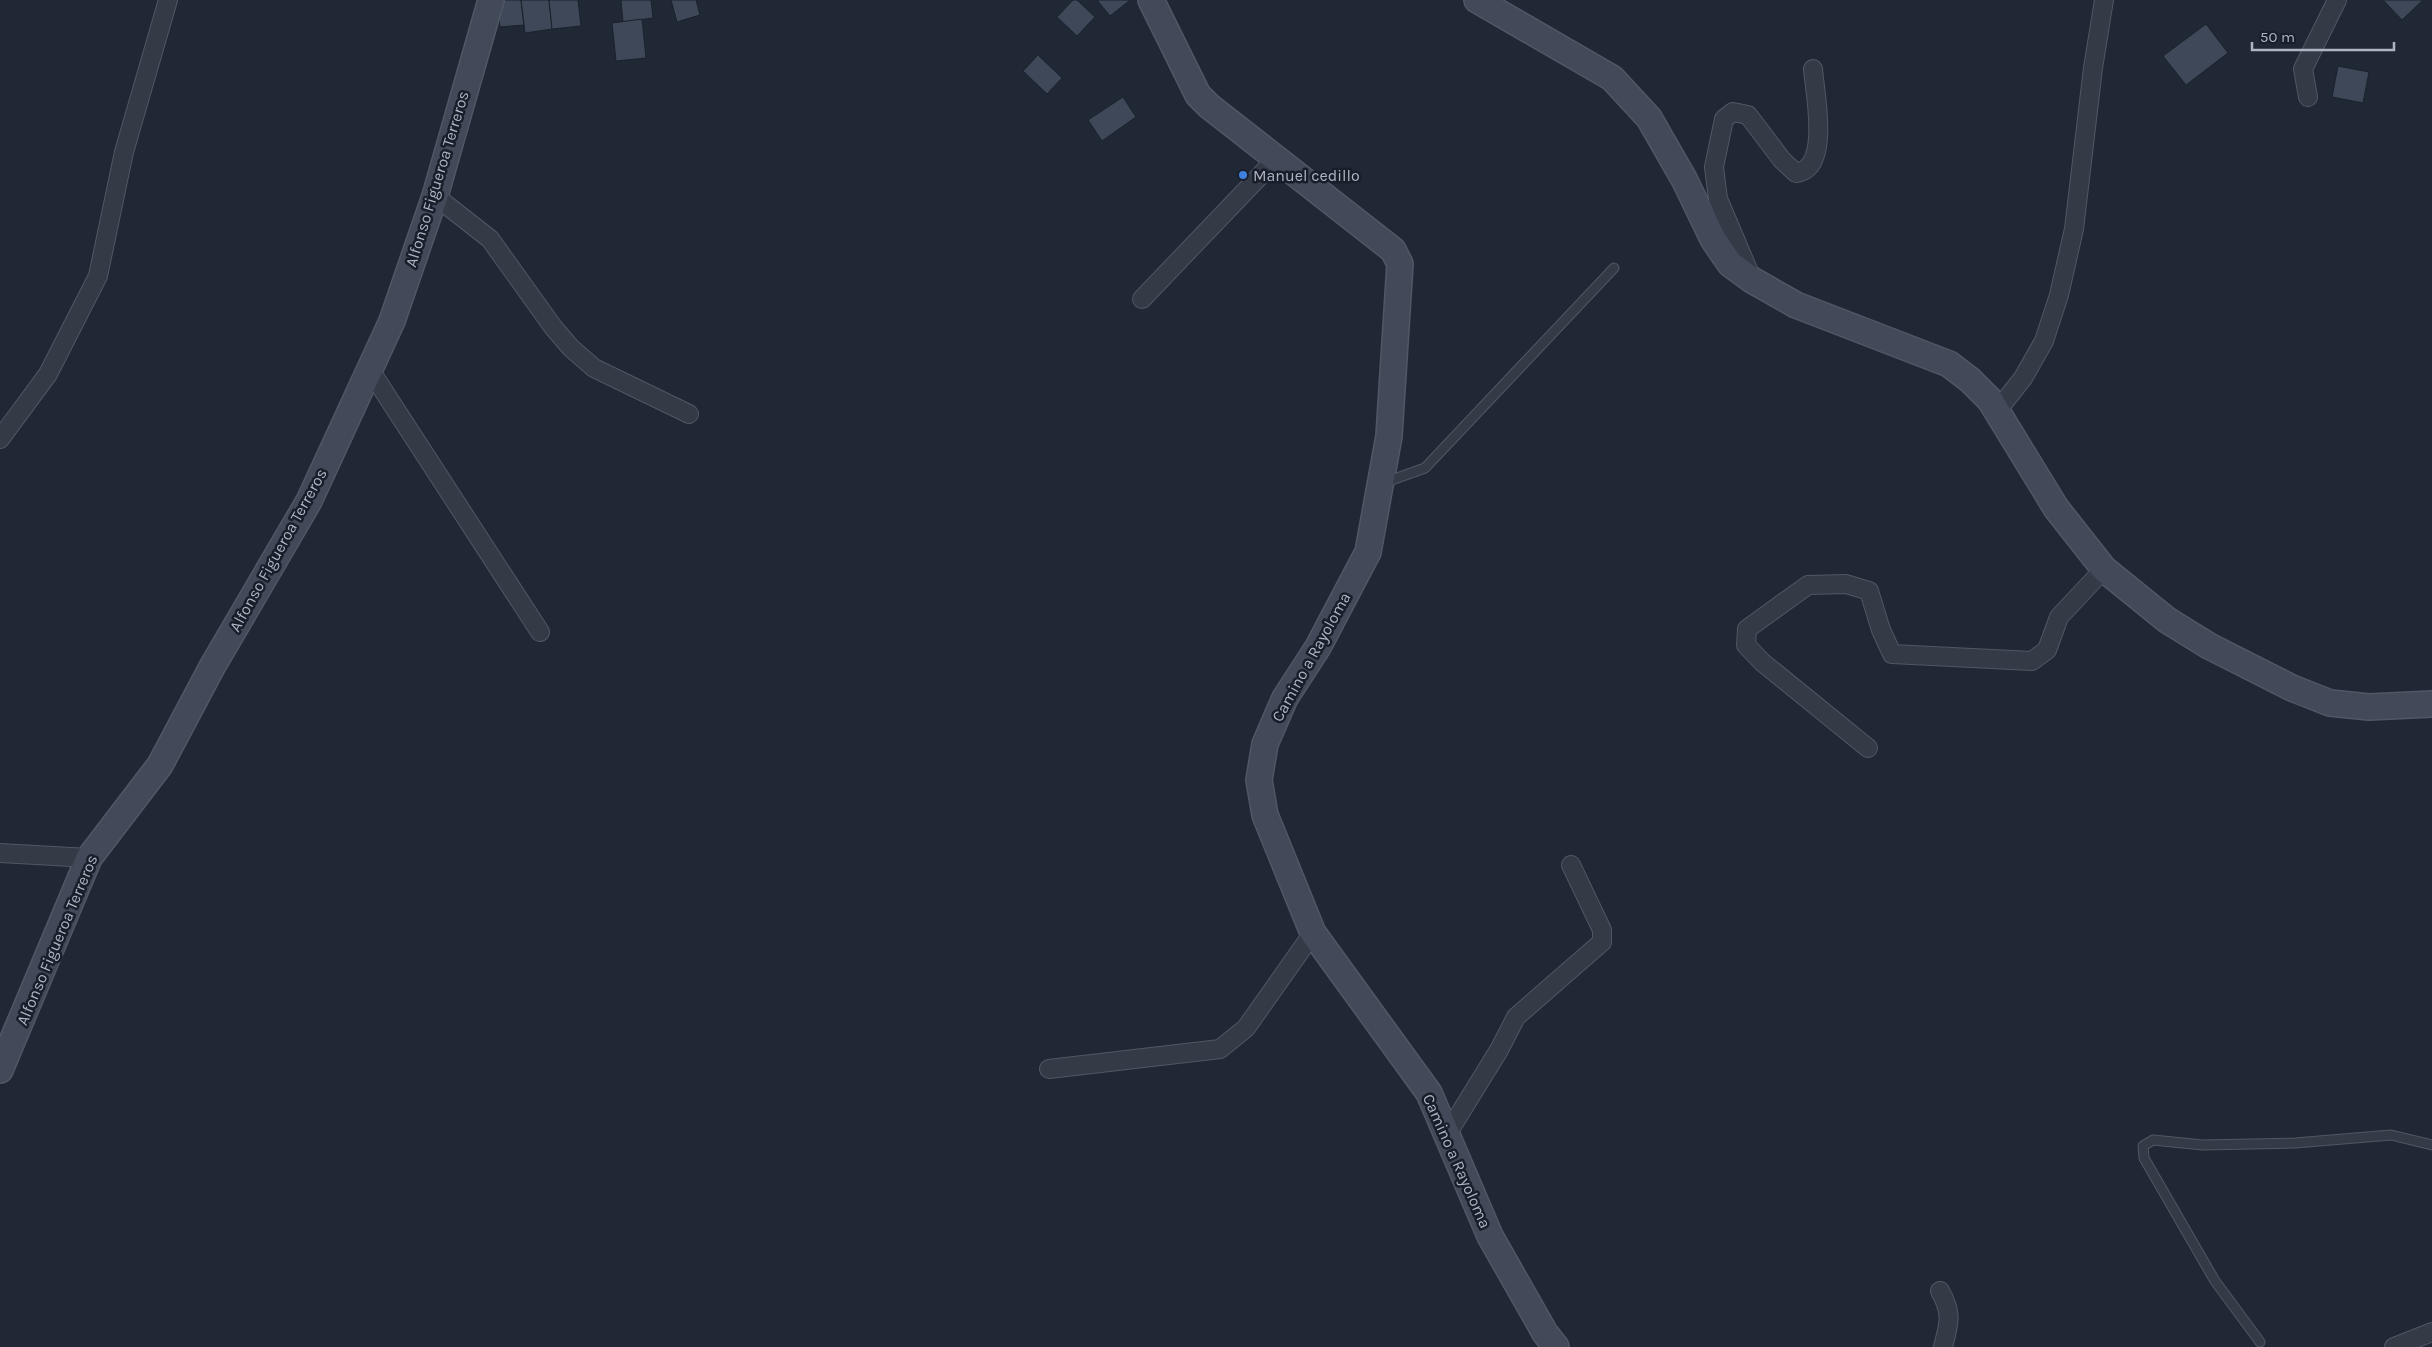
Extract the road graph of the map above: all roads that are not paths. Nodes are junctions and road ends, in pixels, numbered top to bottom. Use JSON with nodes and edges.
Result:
{"nodes":[{"id":1,"x":168,"y":0,"type":"edge"},
{"id":2,"x":491,"y":0,"type":"edge"},
{"id":3,"x":1151,"y":0,"type":"edge"},
{"id":4,"x":1476,"y":0,"type":"edge"},
{"id":5,"x":2104,"y":0,"type":"edge"},
{"id":6,"x":2337,"y":0,"type":"edge"},
{"id":7,"x":1813,"y":69,"type":"dead end"},
{"id":8,"x":2308,"y":97,"type":"dead end"},
{"id":9,"x":1276,"y":159,"type":"junction"},
{"id":10,"x":434,"y":196,"type":"junction"},
{"id":11,"x":1614,"y":268,"type":"dead end"},
{"id":12,"x":1752,"y":280,"type":"junction"},
{"id":13,"x":1142,"y":299,"type":"dead end"},
{"id":14,"x":370,"y":370,"type":"junction"},
{"id":15,"x":1997,"y":410,"type":"junction"},
{"id":16,"x":689,"y":414,"type":"dead end"},
{"id":17,"x":3,"y":430,"type":"edge"},
{"id":18,"x":1380,"y":484,"type":"junction"},
{"id":19,"x":2104,"y":569,"type":"junction"},
{"id":20,"x":540,"y":632,"type":"dead end"},
{"id":21,"x":2432,"y":704,"type":"edge"},
{"id":22,"x":1868,"y":748,"type":"dead end"},
{"id":23,"x":0,"y":854,"type":"edge"},
{"id":24,"x":89,"y":858,"type":"junction"},
{"id":25,"x":1570,"y":865,"type":"dead end"},
{"id":26,"x":1312,"y":933,"type":"junction"},
{"id":27,"x":1048,"y":1069,"type":"dead end"},
{"id":28,"x":0,"y":1070,"type":"edge"},
{"id":29,"x":1446,"y":1136,"type":"junction"},
{"id":30,"x":2432,"y":1145,"type":"edge"},
{"id":31,"x":1940,"y":1291,"type":"dead end"},
{"id":32,"x":2432,"y":1332,"type":"edge"},
{"id":33,"x":2260,"y":1342,"type":"dead end"},
{"id":34,"x":1556,"y":1347,"type":"edge"},
{"id":35,"x":1943,"y":1347,"type":"edge"},
{"id":36,"x":2394,"y":1347,"type":"edge"}],
"edges":[{"from":1,"to":17,"type":"street"},
{"from":2,"to":10,"type":"street","name":"Alfonso Figueroa Terreros"},
{"from":3,"to":9,"type":"street","name":"Camino a Rayoloma"},
{"from":4,"to":12,"type":"street"},
{"from":5,"to":15,"type":"street"},
{"from":6,"to":8,"type":"street"},
{"from":7,"to":12,"type":"street"},
{"from":9,"to":13,"type":"street"},
{"from":9,"to":18,"type":"street","name":"Camino a Rayoloma"},
{"from":10,"to":14,"type":"street","name":"Alfonso Figueroa Terreros"},
{"from":10,"to":16,"type":"street"},
{"from":11,"to":18,"type":"lane"},
{"from":12,"to":15,"type":"street"},
{"from":14,"to":20,"type":"street"},
{"from":14,"to":24,"type":"street","name":"Alfonso Figueroa Terreros"},
{"from":15,"to":19,"type":"street"},
{"from":18,"to":26,"type":"street","name":"Camino a Rayoloma"},
{"from":19,"to":21,"type":"street"},
{"from":19,"to":22,"type":"street"},
{"from":23,"to":24,"type":"street"},
{"from":24,"to":28,"type":"street","name":"Alfonso Figueroa Terreros"},
{"from":25,"to":29,"type":"street"},
{"from":26,"to":27,"type":"street"},
{"from":26,"to":29,"type":"street","name":"Camino a Rayoloma"},
{"from":29,"to":34,"type":"street","name":"Camino a Rayoloma"},
{"from":30,"to":33,"type":"lane"},
{"from":31,"to":35,"type":"street"},
{"from":32,"to":36,"type":"street"}]}
